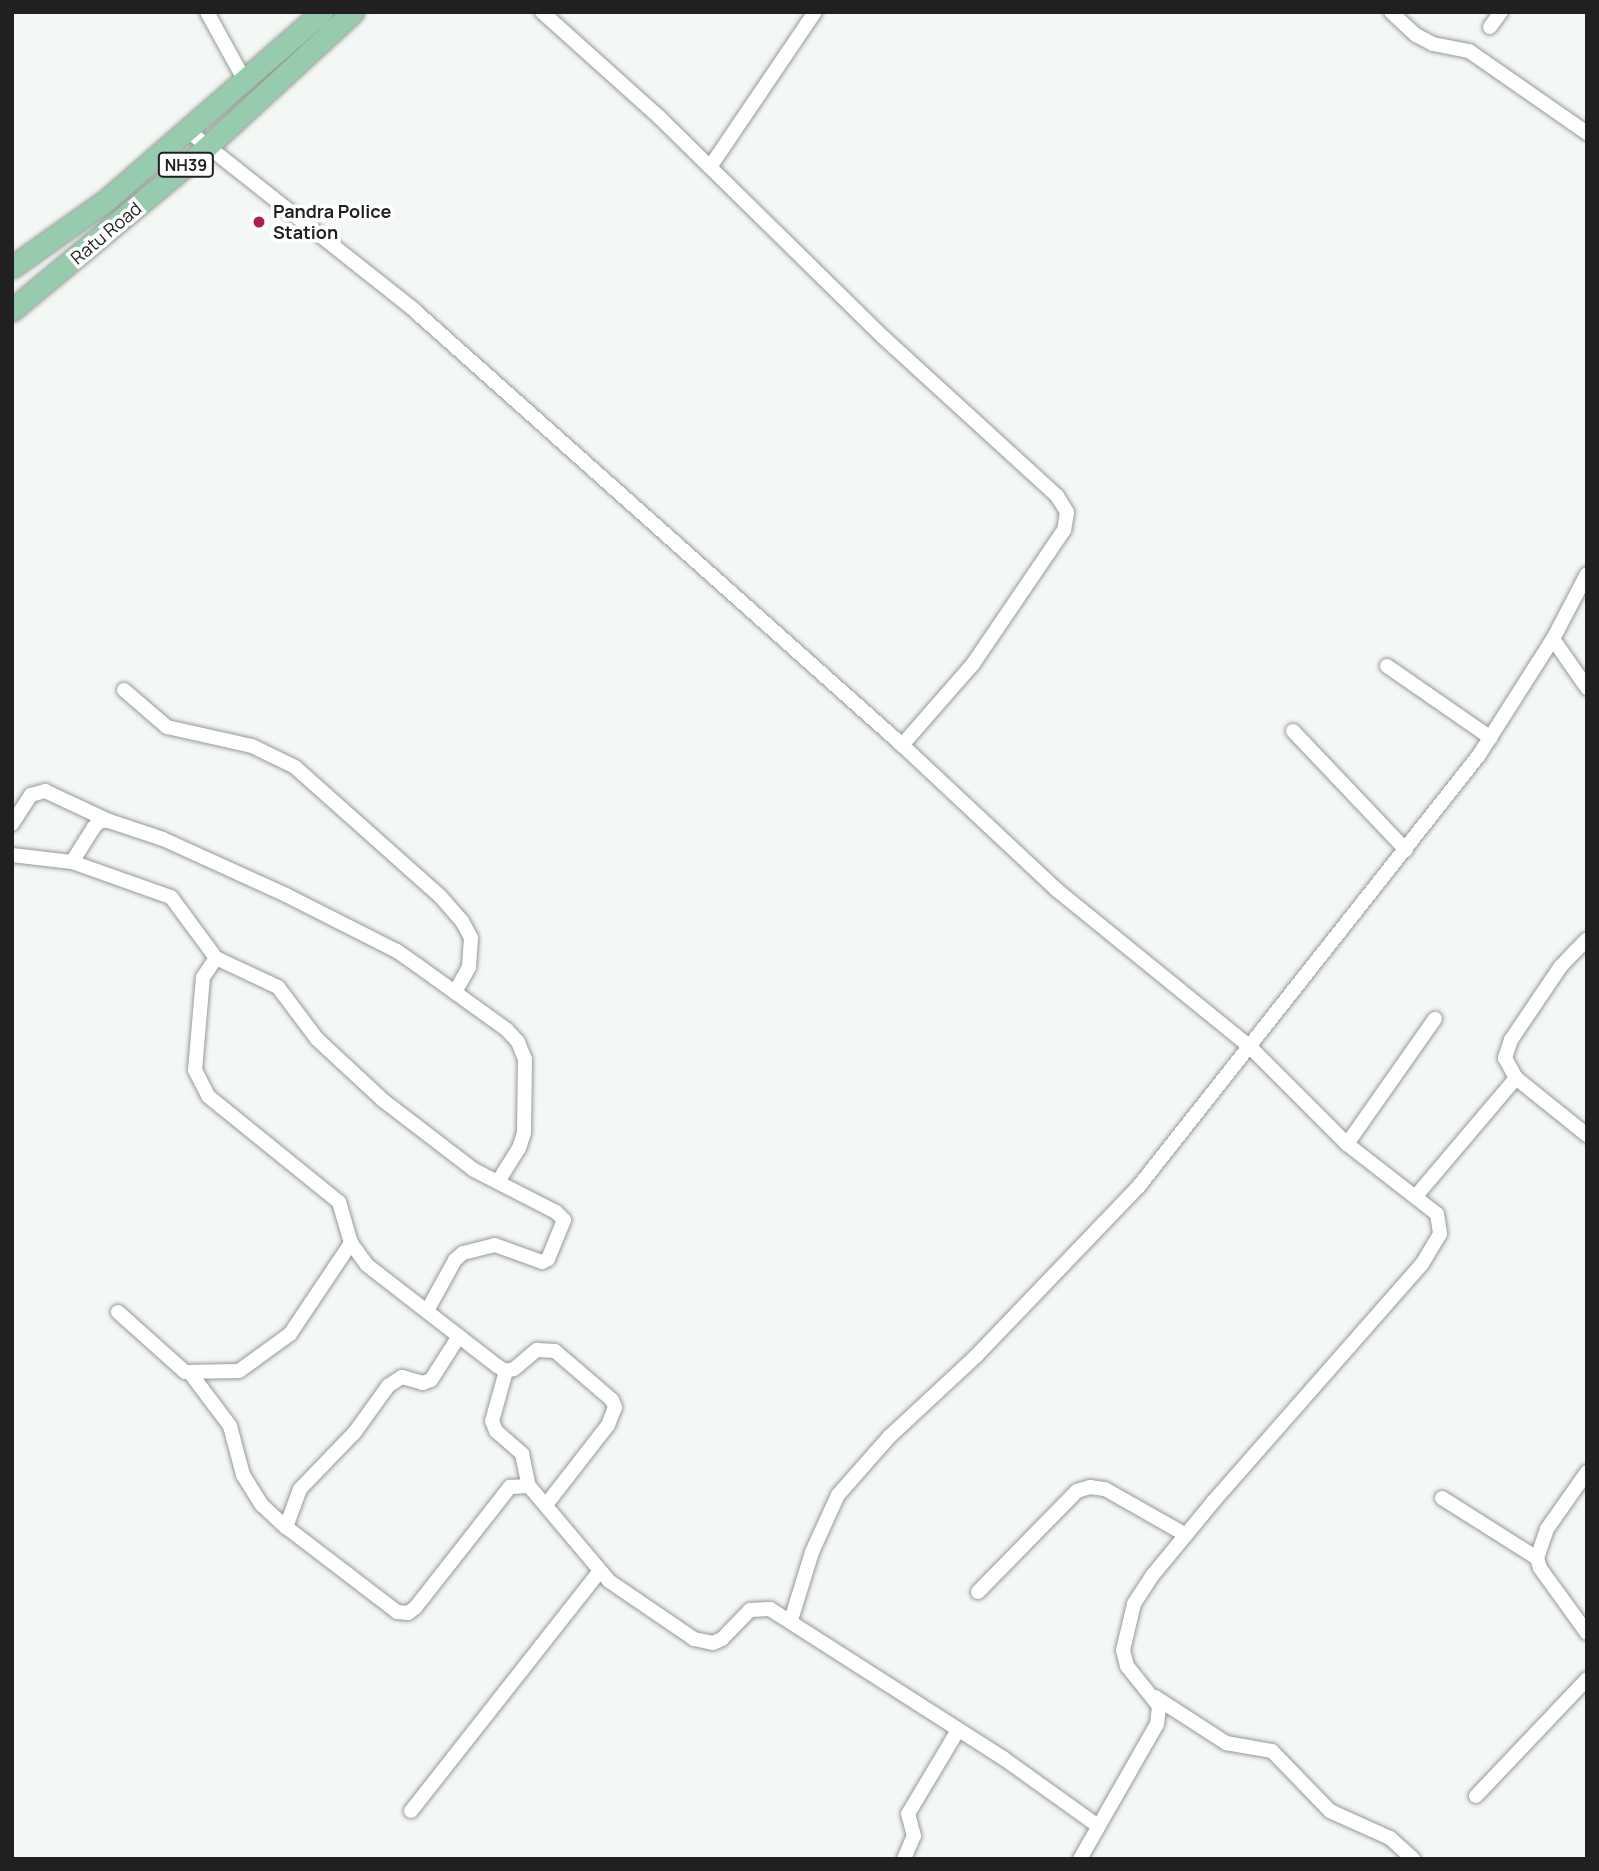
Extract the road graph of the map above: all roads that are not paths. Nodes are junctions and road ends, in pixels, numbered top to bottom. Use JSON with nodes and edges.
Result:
{"nodes":[{"id":1,"x":207,"y":12,"type":"edge"},
{"id":2,"x":322,"y":12,"type":"edge"},
{"id":3,"x":353,"y":12,"type":"edge"},
{"id":4,"x":542,"y":12,"type":"edge"},
{"id":5,"x":815,"y":12,"type":"edge"},
{"id":6,"x":1391,"y":12,"type":"edge"},
{"id":7,"x":1501,"y":12,"type":"edge"},
{"id":8,"x":1490,"y":27,"type":"dead end"},
{"id":9,"x":244,"y":79,"type":"junction"},
{"id":10,"x":186,"y":130,"type":"junction"},
{"id":11,"x":1587,"y":133,"type":"edge"},
{"id":12,"x":208,"y":146,"type":"junction"},
{"id":13,"x":710,"y":167,"type":"junction"},
{"id":14,"x":12,"y":267,"type":"edge"},
{"id":15,"x":12,"y":310,"type":"edge"},
{"id":16,"x":1587,"y":574,"type":"edge"},
{"id":17,"x":1583,"y":592,"type":"edge"},
{"id":18,"x":1553,"y":639,"type":"junction"},
{"id":19,"x":1387,"y":666,"type":"dead end"},
{"id":20,"x":1587,"y":688,"type":"edge"},
{"id":21,"x":124,"y":690,"type":"dead end"},
{"id":22,"x":1293,"y":731,"type":"dead end"},
{"id":23,"x":1492,"y":738,"type":"junction"},
{"id":24,"x":902,"y":745,"type":"junction"},
{"id":25,"x":109,"y":821,"type":"junction"},
{"id":26,"x":12,"y":824,"type":"edge"},
{"id":27,"x":1406,"y":850,"type":"junction"},
{"id":28,"x":12,"y":856,"type":"edge"},
{"id":29,"x":72,"y":862,"type":"junction"},
{"id":30,"x":1587,"y":939,"type":"edge"},
{"id":31,"x":216,"y":958,"type":"junction"},
{"id":32,"x":455,"y":992,"type":"junction"},
{"id":33,"x":1435,"y":1018,"type":"dead end"},
{"id":34,"x":1248,"y":1045,"type":"junction"},
{"id":35,"x":1516,"y":1078,"type":"junction"},
{"id":36,"x":1587,"y":1135,"type":"edge"},
{"id":37,"x":1347,"y":1144,"type":"junction"},
{"id":38,"x":498,"y":1182,"type":"junction"},
{"id":39,"x":1416,"y":1196,"type":"junction"},
{"id":40,"x":351,"y":1243,"type":"junction"},
{"id":41,"x":427,"y":1311,"type":"junction"},
{"id":42,"x":118,"y":1312,"type":"dead end"},
{"id":43,"x":459,"y":1336,"type":"junction"},
{"id":44,"x":506,"y":1371,"type":"junction"},
{"id":45,"x":191,"y":1374,"type":"junction"},
{"id":46,"x":1587,"y":1472,"type":"edge"},
{"id":47,"x":529,"y":1486,"type":"junction"},
{"id":48,"x":1442,"y":1498,"type":"dead end"},
{"id":49,"x":547,"y":1505,"type":"junction"},
{"id":50,"x":285,"y":1527,"type":"junction"},
{"id":51,"x":1186,"y":1535,"type":"junction"},
{"id":52,"x":1537,"y":1558,"type":"junction"},
{"id":53,"x":600,"y":1572,"type":"junction"},
{"id":54,"x":978,"y":1592,"type":"dead end"},
{"id":55,"x":791,"y":1619,"type":"junction"},
{"id":56,"x":1587,"y":1633,"type":"edge"},
{"id":57,"x":1587,"y":1679,"type":"edge"},
{"id":58,"x":1155,"y":1697,"type":"junction"},
{"id":59,"x":958,"y":1730,"type":"junction"},
{"id":60,"x":1476,"y":1796,"type":"dead end"},
{"id":61,"x":411,"y":1811,"type":"dead end"},
{"id":62,"x":1098,"y":1826,"type":"junction"},
{"id":63,"x":904,"y":1859,"type":"edge"},
{"id":64,"x":1080,"y":1859,"type":"edge"},
{"id":65,"x":1413,"y":1859,"type":"edge"}],
"edges":[{"from":1,"to":9,"type":"street"},
{"from":2,"to":9,"type":"main road","name":"Ratu Road"},
{"from":3,"to":12,"type":"main road","name":"Ratu Road","number":"NH39"},
{"from":4,"to":13,"type":"street"},
{"from":5,"to":13,"type":"street"},
{"from":6,"to":11,"type":"street"},
{"from":7,"to":8,"type":"street"},
{"from":9,"to":10,"type":"main road","name":"Ratu Road"},
{"from":10,"to":12,"type":"street"},
{"from":10,"to":14,"type":"main road","name":"Ratu Road"},
{"from":12,"to":15,"type":"main road","name":"Ratu Road","number":"NH39"},
{"from":12,"to":24,"type":"street"},
{"from":13,"to":24,"type":"street"},
{"from":16,"to":17,"type":"street"},
{"from":17,"to":18,"type":"street"},
{"from":18,"to":20,"type":"street"},
{"from":18,"to":23,"type":"street"},
{"from":19,"to":23,"type":"street"},
{"from":21,"to":32,"type":"street"},
{"from":22,"to":27,"type":"street"},
{"from":23,"to":27,"type":"street"},
{"from":24,"to":34,"type":"street"},
{"from":25,"to":26,"type":"street"},
{"from":25,"to":29,"type":"street"},
{"from":25,"to":32,"type":"street"},
{"from":27,"to":34,"type":"street"},
{"from":28,"to":29,"type":"street"},
{"from":29,"to":31,"type":"street"},
{"from":30,"to":35,"type":"street"},
{"from":31,"to":38,"type":"street"},
{"from":31,"to":40,"type":"street"},
{"from":32,"to":38,"type":"street"},
{"from":33,"to":37,"type":"street"},
{"from":34,"to":37,"type":"street"},
{"from":34,"to":55,"type":"street"},
{"from":35,"to":36,"type":"street"},
{"from":35,"to":39,"type":"street"},
{"from":37,"to":39,"type":"street"},
{"from":38,"to":41,"type":"street"},
{"from":39,"to":51,"type":"street"},
{"from":40,"to":41,"type":"street"},
{"from":40,"to":45,"type":"street"},
{"from":41,"to":43,"type":"street"},
{"from":42,"to":45,"type":"street"},
{"from":43,"to":44,"type":"street"},
{"from":43,"to":50,"type":"street"},
{"from":44,"to":47,"type":"street"},
{"from":44,"to":49,"type":"street"},
{"from":45,"to":50,"type":"street"},
{"from":46,"to":52,"type":"street"},
{"from":47,"to":49,"type":"street"},
{"from":47,"to":50,"type":"street"},
{"from":48,"to":52,"type":"street"},
{"from":49,"to":53,"type":"street"},
{"from":51,"to":54,"type":"street"},
{"from":51,"to":58,"type":"street"},
{"from":52,"to":56,"type":"street"},
{"from":53,"to":55,"type":"street"},
{"from":53,"to":61,"type":"street"},
{"from":55,"to":59,"type":"street"},
{"from":57,"to":60,"type":"street"},
{"from":58,"to":62,"type":"street"},
{"from":58,"to":65,"type":"street"},
{"from":59,"to":62,"type":"street"},
{"from":59,"to":63,"type":"street"},
{"from":62,"to":64,"type":"street"}]}
